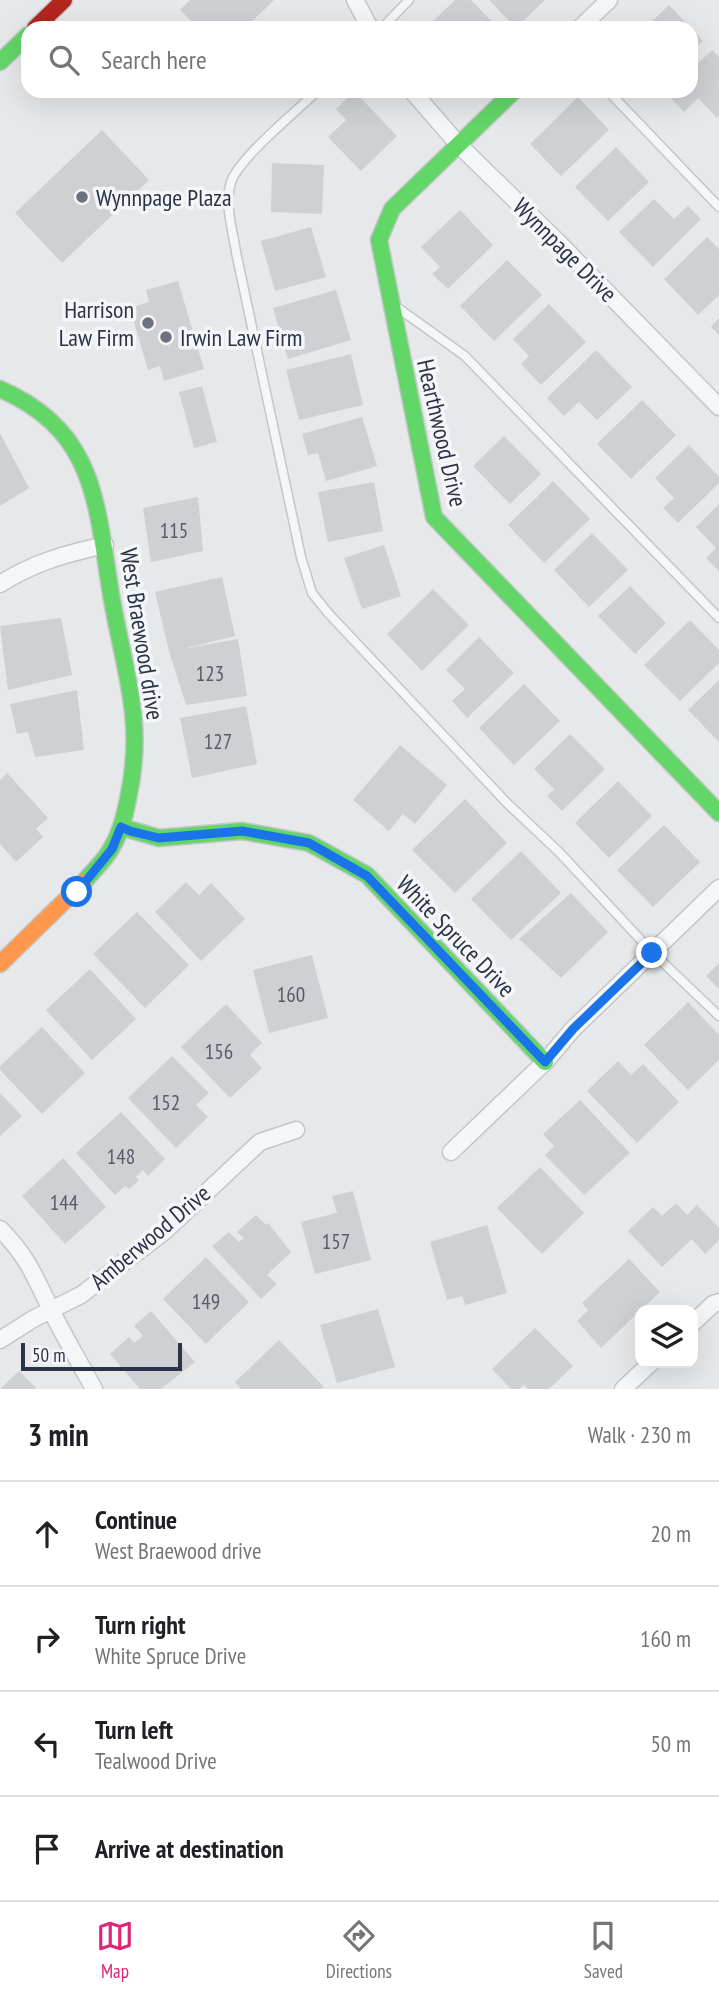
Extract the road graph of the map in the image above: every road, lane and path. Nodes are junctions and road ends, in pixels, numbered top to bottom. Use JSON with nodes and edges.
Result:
{"nodes":[{"id":1,"x":64,"y":0,"type":"edge"},
{"id":2,"x":355,"y":0,"type":"edge"},
{"id":3,"x":409,"y":0,"type":"edge"},
{"id":4,"x":610,"y":0,"type":"edge"},
{"id":5,"x":42,"y":21,"type":"edge"},
{"id":6,"x":366,"y":21,"type":"edge"},
{"id":7,"x":389,"y":21,"type":"edge"},
{"id":8,"x":588,"y":21,"type":"edge"},
{"id":9,"x":21,"y":42,"type":"edge"},
{"id":10,"x":0,"y":62,"type":"edge"},
{"id":11,"x":310,"y":98,"type":"edge"},
{"id":12,"x":418,"y":98,"type":"edge"},
{"id":13,"x":507,"y":98,"type":"edge"},
{"id":14,"x":615,"y":98,"type":"edge"},
{"id":15,"x":458,"y":144,"type":"junction"},
{"id":16,"x":719,"y":207,"type":"edge"},
{"id":17,"x":390,"y":303,"type":"junction"},
{"id":18,"x":0,"y":389,"type":"edge"},
{"id":19,"x":719,"y":407,"type":"edge"},
{"id":20,"x":105,"y":545,"type":"junction"},
{"id":21,"x":0,"y":584,"type":"edge"},
{"id":22,"x":719,"y":618,"type":"edge"},
{"id":23,"x":719,"y":813,"type":"edge"},
{"id":24,"x":121,"y":827,"type":"junction"},
{"id":25,"x":719,"y":888,"type":"edge"},
{"id":26,"x":652,"y":953,"type":"junction"},
{"id":27,"x":0,"y":964,"type":"edge"},
{"id":28,"x":719,"y":1016,"type":"edge"},
{"id":29,"x":545,"y":1062,"type":"junction"},
{"id":30,"x":296,"y":1130,"type":"dead end"},
{"id":31,"x":451,"y":1152,"type":"dead end"},
{"id":32,"x":0,"y":1229,"type":"edge"},
{"id":33,"x":719,"y":1302,"type":"edge"},
{"id":34,"x":51,"y":1310,"type":"junction"},
{"id":35,"x":698,"y":1319,"type":"edge"},
{"id":36,"x":0,"y":1340,"type":"edge"},
{"id":37,"x":646,"y":1368,"type":"edge"},
{"id":38,"x":94,"y":1389,"type":"edge"},
{"id":39,"x":623,"y":1389,"type":"edge"}],
"edges":[{"from":1,"to":5,"type":"street"},
{"from":2,"to":6,"type":"street"},
{"from":3,"to":7,"type":"lane"},
{"from":4,"to":8,"type":"street"},
{"from":9,"to":10,"type":"street"},
{"from":11,"to":26,"type":"lane"},
{"from":12,"to":15,"type":"street","name":"Wynnpage Drive"},
{"from":13,"to":15,"type":"street","name":"Hearthwood Drive"},
{"from":14,"to":16,"type":"lane"},
{"from":15,"to":17,"type":"street","name":"Hearthwood Drive"},
{"from":15,"to":19,"type":"street","name":"Wynnpage Drive"},
{"from":17,"to":22,"type":"lane"},
{"from":17,"to":23,"type":"street","name":"Hearthwood Drive"},
{"from":18,"to":20,"type":"street","name":"West Braewood drive"},
{"from":20,"to":21,"type":"street"},
{"from":20,"to":24,"type":"street","name":"West Braewood drive"},
{"from":24,"to":27,"type":"street","name":"West Braewood drive"},
{"from":24,"to":29,"type":"street","name":"White Spruce Drive"},
{"from":25,"to":26,"type":"street"},
{"from":26,"to":28,"type":"lane"},
{"from":26,"to":29,"type":"street"},
{"from":29,"to":31,"type":"street"},
{"from":30,"to":34,"type":"street","name":"Amberwood Drive"},
{"from":32,"to":34,"type":"street"},
{"from":33,"to":35,"type":"street"},
{"from":34,"to":36,"type":"street","name":"Amberwood Drive"},
{"from":34,"to":38,"type":"street"},
{"from":37,"to":39,"type":"street"}]}
